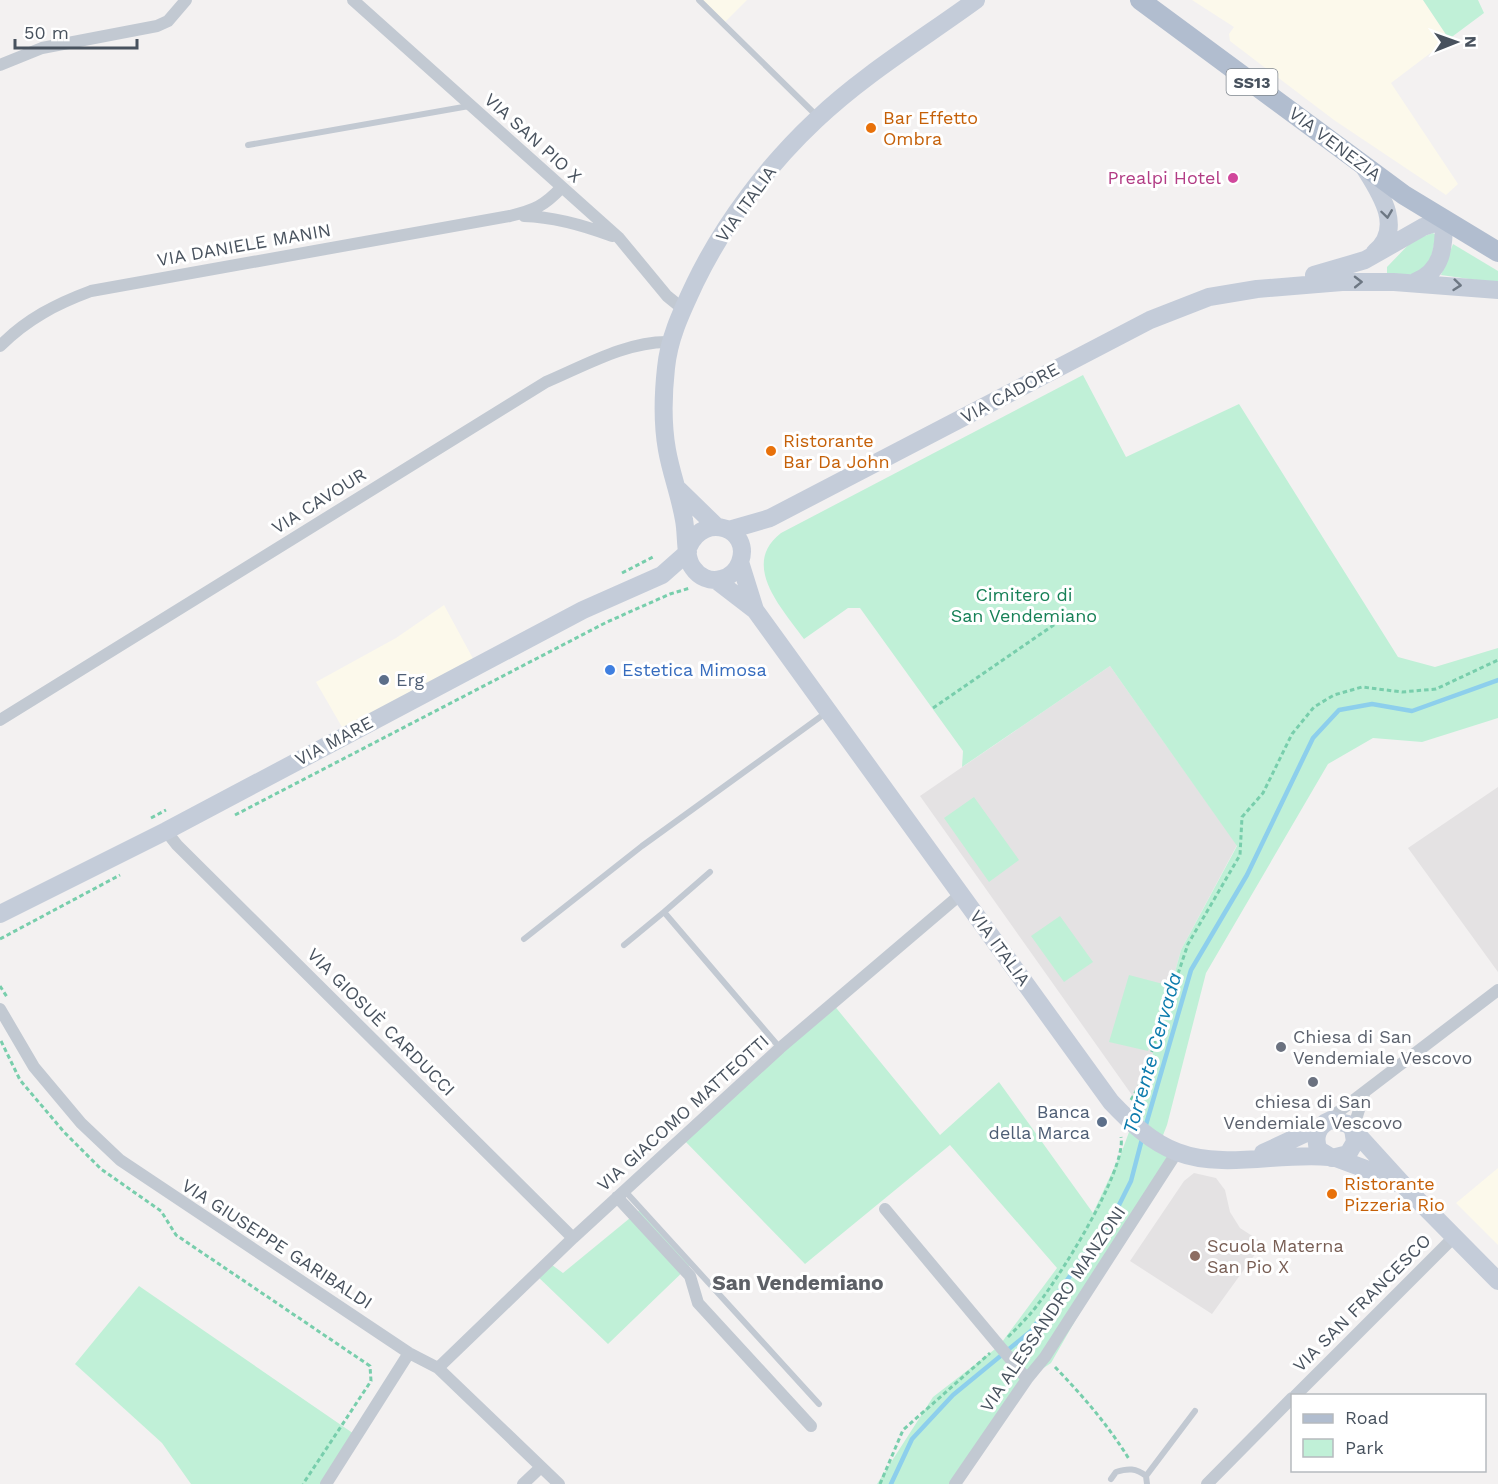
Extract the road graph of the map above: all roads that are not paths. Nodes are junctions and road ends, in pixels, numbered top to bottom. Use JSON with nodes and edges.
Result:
{"nodes":[{"id":1,"x":186,"y":0,"type":"edge"},
{"id":2,"x":353,"y":0,"type":"edge"},
{"id":3,"x":699,"y":0,"type":"edge"},
{"id":4,"x":976,"y":0,"type":"edge"},
{"id":5,"x":1140,"y":0,"type":"edge"},
{"id":6,"x":0,"y":65,"type":"edge"},
{"id":7,"x":469,"y":106,"type":"junction"},
{"id":8,"x":818,"y":118,"type":"junction"},
{"id":9,"x":248,"y":145,"type":"dead end"},
{"id":10,"x":1363,"y":166,"type":"junction"},
{"id":11,"x":562,"y":187,"type":"junction"},
{"id":12,"x":578,"y":202,"type":"junction"},
{"id":13,"x":510,"y":216,"type":"junction"},
{"id":14,"x":547,"y":217,"type":"junction"},
{"id":15,"x":1444,"y":220,"type":"junction"},
{"id":16,"x":619,"y":238,"type":"junction"},
{"id":17,"x":1498,"y":252,"type":"edge"},
{"id":18,"x":1365,"y":260,"type":"junction"},
{"id":19,"x":1415,"y":282,"type":"junction"},
{"id":20,"x":1257,"y":289,"type":"junction"},
{"id":21,"x":1498,"y":290,"type":"edge"},
{"id":22,"x":683,"y":309,"type":"junction"},
{"id":23,"x":669,"y":342,"type":"junction"},
{"id":24,"x":0,"y":346,"type":"edge"},
{"id":25,"x":679,"y":490,"type":"junction"},
{"id":26,"x":770,"y":518,"type":"junction"},
{"id":27,"x":723,"y":528,"type":"junction"},
{"id":28,"x":688,"y":549,"type":"junction"},
{"id":29,"x":741,"y":556,"type":"junction"},
{"id":30,"x":662,"y":574,"type":"junction"},
{"id":31,"x":698,"y":580,"type":"junction"},
{"id":32,"x":716,"y":580,"type":"junction"},
{"id":33,"x":755,"y":610,"type":"junction"},
{"id":34,"x":827,"y":711,"type":"junction"},
{"id":35,"x":0,"y":720,"type":"edge"},
{"id":36,"x":165,"y":831,"type":"junction"},
{"id":37,"x":710,"y":872,"type":"dead end"},
{"id":38,"x":961,"y":894,"type":"junction"},
{"id":39,"x":664,"y":912,"type":"junction"},
{"id":40,"x":3,"y":915,"type":"edge"},
{"id":41,"x":524,"y":939,"type":"dead end"},
{"id":42,"x":624,"y":945,"type":"dead end"},
{"id":43,"x":1498,"y":990,"type":"edge"},
{"id":44,"x":0,"y":1009,"type":"edge"},
{"id":45,"x":780,"y":1048,"type":"junction"},
{"id":46,"x":1365,"y":1093,"type":"junction"},
{"id":47,"x":1323,"y":1124,"type":"junction"},
{"id":48,"x":1353,"y":1129,"type":"junction"},
{"id":49,"x":1177,"y":1152,"type":"junction"},
{"id":50,"x":1250,"y":1158,"type":"junction"},
{"id":51,"x":1332,"y":1158,"type":"junction"},
{"id":52,"x":1409,"y":1191,"type":"junction"},
{"id":53,"x":621,"y":1194,"type":"junction"},
{"id":54,"x":885,"y":1209,"type":"dead end"},
{"id":55,"x":1455,"y":1236,"type":"junction"},
{"id":56,"x":573,"y":1238,"type":"junction"},
{"id":57,"x":1498,"y":1281,"type":"edge"},
{"id":58,"x":409,"y":1353,"type":"junction"},
{"id":59,"x":438,"y":1368,"type":"junction"},
{"id":60,"x":1027,"y":1379,"type":"junction"},
{"id":61,"x":1297,"y":1394,"type":"edge"},
{"id":62,"x":1291,"y":1400,"type":"edge"},
{"id":63,"x":819,"y":1404,"type":"dead end"},
{"id":64,"x":1195,"y":1411,"type":"dead end"},
{"id":65,"x":812,"y":1426,"type":"dead end"},
{"id":66,"x":541,"y":1467,"type":"junction"},
{"id":67,"x":1146,"y":1476,"type":"junction"},
{"id":68,"x":1110,"y":1479,"type":"dead end"},
{"id":69,"x":326,"y":1484,"type":"edge"},
{"id":70,"x":523,"y":1484,"type":"edge"},
{"id":71,"x":559,"y":1484,"type":"edge"},
{"id":72,"x":955,"y":1484,"type":"edge"},
{"id":73,"x":1147,"y":1484,"type":"edge"},
{"id":74,"x":1207,"y":1484,"type":"edge"}],
"edges":[{"from":1,"to":6,"type":"street"},
{"from":2,"to":7,"type":"street","name":"VIA SAN PIO X"},
{"from":3,"to":8,"type":"lane"},
{"from":4,"to":8,"type":"main road","name":"VIA ITALIA"},
{"from":5,"to":10,"type":"main road","name":"VIA VENEZIA","number":"SS13"},
{"from":7,"to":9,"type":"lane"},
{"from":7,"to":11,"type":"street","name":"VIA SAN PIO X"},
{"from":8,"to":22,"type":"main road","name":"VIA ITALIA"},
{"from":10,"to":15,"type":"main road","name":"VIA VENEZIA","number":"SS13"},
{"from":10,"to":18,"type":"main road","one_way":true},
{"from":11,"to":12,"type":"street","name":"VIA SAN PIO X"},
{"from":11,"to":13,"type":"street","name":"VIA DANIELE MANIN"},
{"from":12,"to":14,"type":"street"},
{"from":12,"to":16,"type":"street","name":"VIA SAN PIO X"},
{"from":13,"to":14,"type":"street","name":"VIA DANIELE MANIN"},
{"from":13,"to":24,"type":"street","name":"VIA DANIELE MANIN"},
{"from":14,"to":16,"type":"street","name":"VIA DANIELE MANIN"},
{"from":15,"to":17,"type":"main road","number":"SS13"},
{"from":15,"to":18,"type":"main road"},
{"from":15,"to":19,"type":"main road"},
{"from":16,"to":22,"type":"street","name":"VIA SAN PIO X"},
{"from":18,"to":20,"type":"main road"},
{"from":20,"to":19,"type":"main road","one_way":true},
{"from":19,"to":21,"type":"main road","one_way":true},
{"from":20,"to":26,"type":"main road","name":"VIA CADORE"},
{"from":22,"to":23,"type":"main road","name":"VIA ITALIA"},
{"from":23,"to":25,"type":"main road","name":"VIA ITALIA"},
{"from":23,"to":35,"type":"street","name":"VIA CAVOUR"},
{"from":25,"to":27,"type":"main road","name":"VIA ITALIA"},
{"from":25,"to":28,"type":"main road","name":"VIA ITALIA"},
{"from":26,"to":27,"type":"main road","name":"VIA CADORE"},
{"from":26,"to":29,"type":"main road","name":"VIA CADORE"},
{"from":27,"to":28,"type":"main road","name":"VIA CADORE"},
{"from":27,"to":29,"type":"main road"},
{"from":28,"to":30,"type":"main road","name":"VIA MARE"},
{"from":28,"to":31,"type":"main road"},
{"from":29,"to":32,"type":"main road","name":"VIA CADORE"},
{"from":29,"to":33,"type":"main road","name":"VIA ITALIA"},
{"from":30,"to":31,"type":"main road","name":"VIA MARE"},
{"from":30,"to":36,"type":"main road","name":"VIA MARE"},
{"from":31,"to":32,"type":"main road"},
{"from":32,"to":33,"type":"main road","name":"VIA ITALIA"},
{"from":33,"to":34,"type":"main road","name":"VIA ITALIA"},
{"from":34,"to":38,"type":"main road","name":"VIA ITALIA"},
{"from":34,"to":41,"type":"lane"},
{"from":36,"to":40,"type":"main road","name":"VIA MARE"},
{"from":36,"to":56,"type":"street","name":"VIA GIOSUÈ CARDUCCI"},
{"from":37,"to":39,"type":"lane"},
{"from":38,"to":45,"type":"street","name":"VIA GIACOMO MATTEOTTI"},
{"from":38,"to":49,"type":"main road","name":"VIA ITALIA"},
{"from":39,"to":42,"type":"lane"},
{"from":39,"to":45,"type":"lane"},
{"from":43,"to":46,"type":"street"},
{"from":44,"to":58,"type":"street","name":"VIA GIUSEPPE GARIBALDI"},
{"from":45,"to":53,"type":"street","name":"VIA GIACOMO MATTEOTTI"},
{"from":46,"to":47,"type":"street"},
{"from":46,"to":48,"type":"street"},
{"from":47,"to":48,"type":"main road"},
{"from":47,"to":50,"type":"main road"},
{"from":47,"to":51,"type":"main road"},
{"from":48,"to":51,"type":"main road"},
{"from":48,"to":52,"type":"main road"},
{"from":49,"to":50,"type":"main road","name":"VIA ITALIA"},
{"from":49,"to":60,"type":"street","name":"VIA ALESSANDRO MANZONI"},
{"from":50,"to":51,"type":"main road","name":"VIA ITALIA"},
{"from":51,"to":52,"type":"main road"},
{"from":52,"to":55,"type":"main road"},
{"from":53,"to":56,"type":"street","name":"VIA GIACOMO MATTEOTTI"},
{"from":53,"to":63,"type":"lane"},
{"from":53,"to":65,"type":"street"},
{"from":54,"to":60,"type":"street"},
{"from":55,"to":57,"type":"main road"},
{"from":55,"to":61,"type":"street","name":"VIA SAN FRANCESCO"},
{"from":56,"to":59,"type":"street","name":"VIA GIACOMO MATTEOTTI"},
{"from":58,"to":59,"type":"street","name":"VIA GIUSEPPE GARIBALDI"},
{"from":58,"to":69,"type":"street"},
{"from":59,"to":66,"type":"street","name":"VIA GIUSEPPE GARIBALDI"},
{"from":60,"to":72,"type":"street","name":"VIA ALESSANDRO MANZONI"},
{"from":62,"to":74,"type":"street","name":"VIA SAN FRANCESCO"},
{"from":64,"to":67,"type":"lane"},
{"from":66,"to":70,"type":"street"},
{"from":66,"to":71,"type":"street","name":"VIA GIUSEPPE GARIBALDI"},
{"from":67,"to":68,"type":"lane"},
{"from":67,"to":73,"type":"lane"}]}
